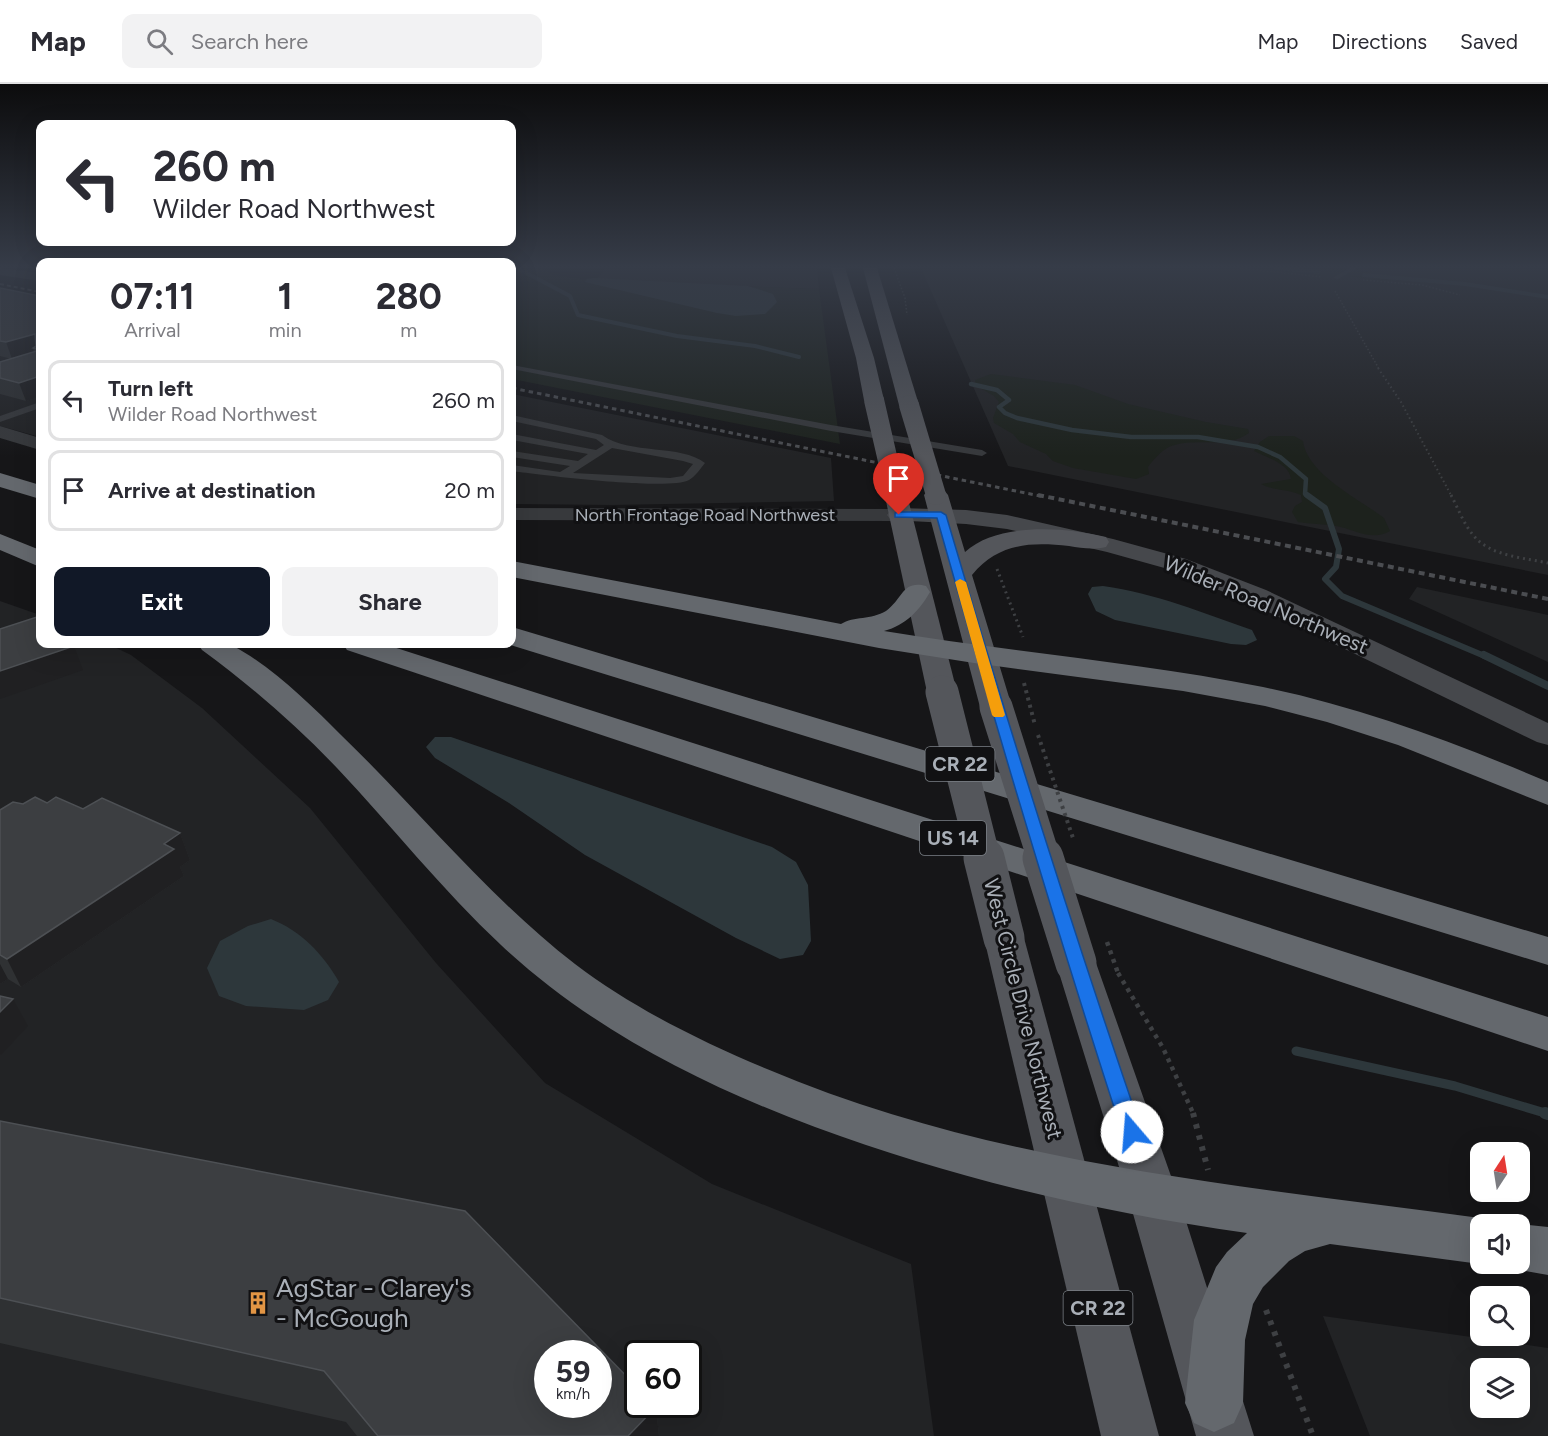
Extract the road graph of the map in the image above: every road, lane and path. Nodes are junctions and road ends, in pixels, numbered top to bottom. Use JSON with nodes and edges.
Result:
{"nodes":[{"id":1,"x":857,"y":331,"type":"edge"},
{"id":2,"x":888,"y":331,"type":"edge"},
{"id":3,"x":1357,"y":331,"type":"edge"},
{"id":4,"x":516,"y":368,"type":"edge"},
{"id":5,"x":36,"y":406,"type":"edge"},
{"id":6,"x":0,"y":419,"type":"edge"},
{"id":7,"x":516,"y":419,"type":"edge"},
{"id":8,"x":0,"y":432,"type":"edge"},
{"id":9,"x":516,"y":438,"type":"edge"},
{"id":10,"x":36,"y":443,"type":"edge"},
{"id":11,"x":610,"y":445,"type":"junction"},
{"id":12,"x":597,"y":453,"type":"junction"},
{"id":13,"x":982,"y":453,"type":"dead end"},
{"id":14,"x":516,"y":455,"type":"edge"},
{"id":15,"x":578,"y":464,"type":"junction"},
{"id":16,"x":0,"y":467,"type":"edge"},
{"id":17,"x":516,"y":469,"type":"edge"},
{"id":18,"x":36,"y":475,"type":"edge"},
{"id":19,"x":562,"y":475,"type":"junction"},
{"id":20,"x":0,"y":480,"type":"edge"},
{"id":21,"x":36,"y":491,"type":"edge"},
{"id":22,"x":939,"y":505,"type":"junction"},
{"id":23,"x":516,"y":514,"type":"edge"},
{"id":24,"x":899,"y":515,"type":"junction"},
{"id":25,"x":0,"y":527,"type":"edge"},
{"id":26,"x":36,"y":539,"type":"edge"},
{"id":27,"x":0,"y":541,"type":"edge"},
{"id":28,"x":1097,"y":542,"type":"junction"},
{"id":29,"x":36,"y":557,"type":"edge"},
{"id":30,"x":1548,"y":563,"type":"edge"},
{"id":31,"x":516,"y":570,"type":"edge"},
{"id":32,"x":958,"y":575,"type":"junction"},
{"id":33,"x":917,"y":592,"type":"junction"},
{"id":34,"x":811,"y":627,"type":"junction"},
{"id":35,"x":516,"y":637,"type":"edge"},
{"id":36,"x":218,"y":648,"type":"edge"},
{"id":37,"x":369,"y":648,"type":"edge"},
{"id":38,"x":932,"y":648,"type":"junction"},
{"id":39,"x":982,"y":656,"type":"junction"},
{"id":40,"x":1548,"y":735,"type":"edge"},
{"id":41,"x":1548,"y":795,"type":"edge"},
{"id":42,"x":1548,"y":951,"type":"edge"},
{"id":43,"x":1118,"y":973,"type":"dead end"},
{"id":44,"x":1548,"y":1034,"type":"edge"},
{"id":45,"x":1067,"y":1180,"type":"junction"},
{"id":46,"x":1153,"y":1196,"type":"junction"},
{"id":47,"x":1214,"y":1204,"type":"junction"},
{"id":48,"x":1339,"y":1221,"type":"junction"},
{"id":49,"x":1470,"y":1240,"type":"edge"},
{"id":50,"x":1530,"y":1248,"type":"edge"},
{"id":51,"x":1548,"y":1251,"type":"edge"},
{"id":52,"x":1249,"y":1264,"type":"junction"},
{"id":53,"x":1220,"y":1419,"type":"edge"},
{"id":54,"x":1130,"y":1436,"type":"edge"},
{"id":55,"x":1313,"y":1436,"type":"edge"}],
"edges":[{"from":1,"to":24,"type":"main road","name":"West Circle Drive Northwest","number":"CR 22","bridge":true},
{"from":2,"to":22,"type":"main road","number":"CR 22","bridge":true},
{"from":3,"to":30,"type":"path"},
{"from":4,"to":13,"type":"lane"},
{"from":5,"to":6,"type":"lane"},
{"from":7,"to":11,"type":"lane"},
{"from":8,"to":10,"type":"street"},
{"from":9,"to":12,"type":"lane"},
{"from":11,"to":12,"type":"lane"},
{"from":11,"to":19,"type":"lane"},
{"from":12,"to":15,"type":"lane"},
{"from":14,"to":15,"type":"lane"},
{"from":15,"to":19,"type":"lane"},
{"from":16,"to":18,"type":"highway"},
{"from":17,"to":19,"type":"lane"},
{"from":20,"to":21,"type":"highway"},
{"from":22,"to":24,"type":"street","name":"Wilder Road Northwest"},
{"from":22,"to":28,"type":"street","name":"Wilder Road Northwest"},
{"from":22,"to":32,"type":"main road","number":"CR 22"},
{"from":23,"to":24,"type":"street","name":"North Frontage Road Northwest"},
{"from":24,"to":33,"type":"main road","name":"West Circle Drive Northwest","number":"CR 22"},
{"from":25,"to":26,"type":"highway"},
{"from":27,"to":29,"type":"highway"},
{"from":28,"to":32,"type":"main road"},
{"from":28,"to":40,"type":"street","name":"Wilder Road Northwest"},
{"from":31,"to":34,"type":"highway"},
{"from":32,"to":39,"type":"main road","number":"CR 22"},
{"from":33,"to":34,"type":"highway"},
{"from":33,"to":38,"type":"main road","name":"West Circle Drive Northwest","number":"CR 22"},
{"from":34,"to":38,"type":"highway"},
{"from":35,"to":42,"type":"highway"},
{"from":36,"to":45,"type":"highway"},
{"from":37,"to":44,"type":"highway","number":"US 14"},
{"from":38,"to":39,"type":"highway"},
{"from":38,"to":45,"type":"main road","name":"West Circle Drive Northwest","number":"CR 22","bridge":true},
{"from":39,"to":41,"type":"highway"},
{"from":39,"to":46,"type":"main road","number":"CR 22","bridge":true},
{"from":43,"to":47,"type":"path"},
{"from":45,"to":46,"type":"highway"},
{"from":45,"to":54,"type":"main road","name":"West Circle Drive Northwest","number":"CR 22"},
{"from":46,"to":47,"type":"highway"},
{"from":46,"to":53,"type":"main road","number":"CR 22"},
{"from":47,"to":48,"type":"highway"},
{"from":48,"to":49,"type":"highway"},
{"from":48,"to":52,"type":"highway"},
{"from":50,"to":51,"type":"highway"},
{"from":52,"to":53,"type":"highway"},
{"from":52,"to":55,"type":"path"}]}
